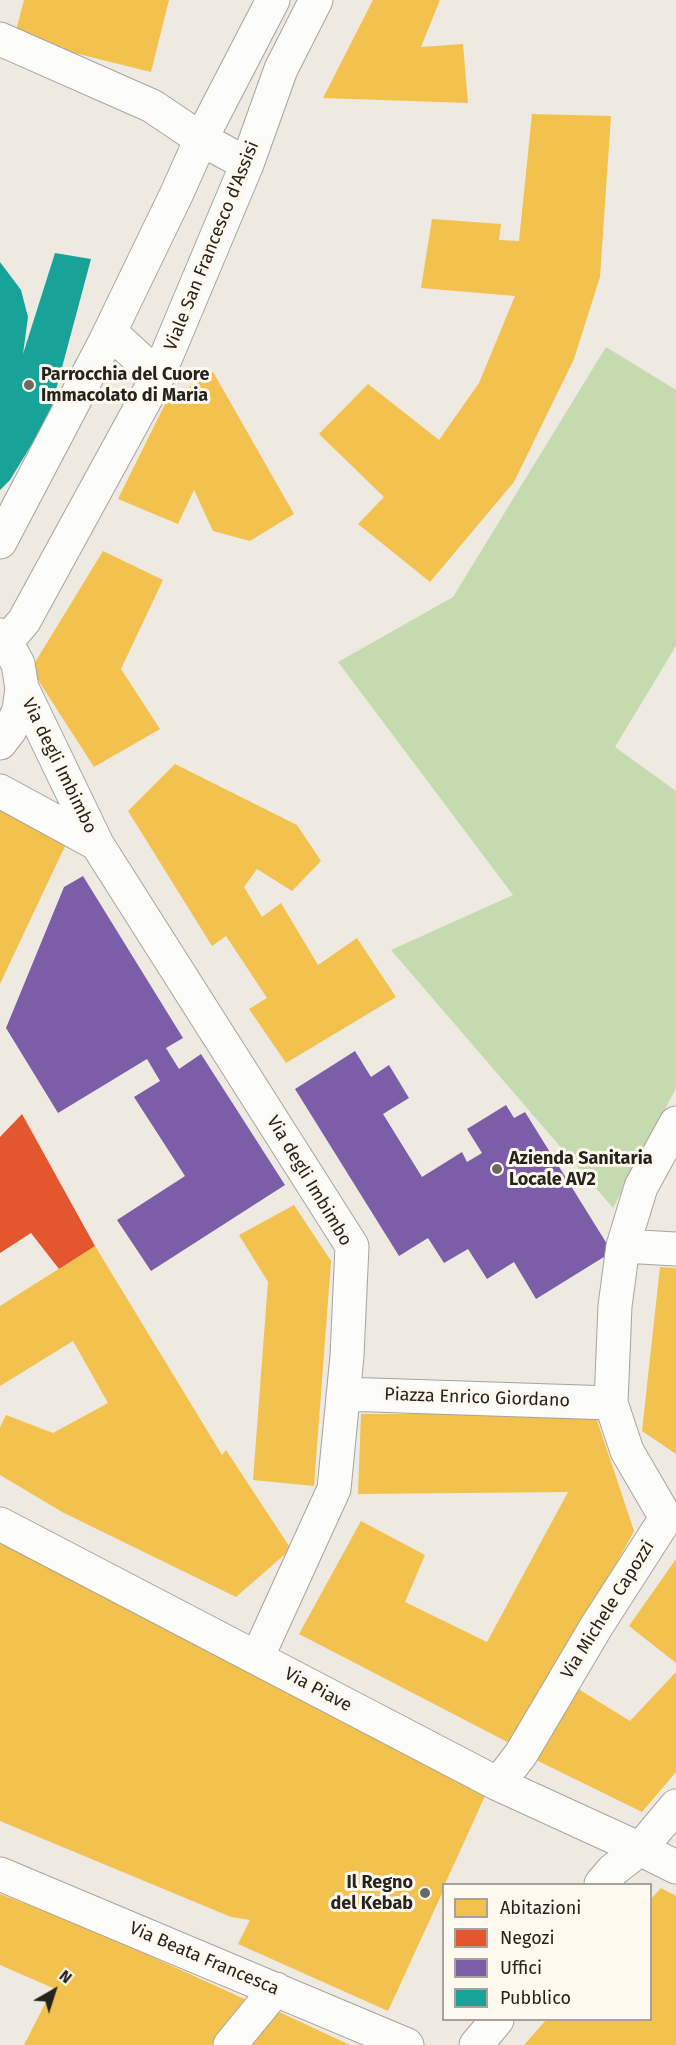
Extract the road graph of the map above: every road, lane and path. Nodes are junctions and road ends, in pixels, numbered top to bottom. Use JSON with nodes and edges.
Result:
{"nodes":[{"id":1,"x":273,"y":0,"type":"edge"},
{"id":2,"x":316,"y":0,"type":"edge"},
{"id":3,"x":0,"y":39,"type":"edge"},
{"id":4,"x":201,"y":139,"type":"junction"},
{"id":5,"x":247,"y":164,"type":"junction"},
{"id":6,"x":110,"y":332,"type":"junction"},
{"id":7,"x":158,"y":376,"type":"junction"},
{"id":8,"x":0,"y":543,"type":"edge"},
{"id":9,"x":3,"y":639,"type":"edge"},
{"id":10,"x":22,"y":688,"type":"junction"},
{"id":11,"x":0,"y":743,"type":"edge"},
{"id":12,"x":0,"y":791,"type":"edge"},
{"id":13,"x":97,"y":844,"type":"junction"},
{"id":14,"x":676,"y":1123,"type":"edge"},
{"id":15,"x":622,"y":1246,"type":"junction"},
{"id":16,"x":676,"y":1249,"type":"edge"},
{"id":17,"x":343,"y":1394,"type":"junction"},
{"id":18,"x":611,"y":1403,"type":"junction"},
{"id":19,"x":0,"y":1524,"type":"edge"},
{"id":20,"x":671,"y":1524,"type":"edge"},
{"id":21,"x":257,"y":1658,"type":"junction"},
{"id":22,"x":498,"y":1784,"type":"junction"},
{"id":23,"x":676,"y":1806,"type":"edge"},
{"id":24,"x":640,"y":1849,"type":"junction"},
{"id":25,"x":676,"y":1867,"type":"edge"},
{"id":26,"x":0,"y":1874,"type":"edge"},
{"id":27,"x":602,"y":1883,"type":"edge"},
{"id":28,"x":622,"y":1883,"type":"edge"},
{"id":29,"x":276,"y":1989,"type":"junction"},
{"id":30,"x":495,"y":2021,"type":"edge"},
{"id":31,"x":230,"y":2045,"type":"edge"},
{"id":32,"x":407,"y":2045,"type":"edge"},
{"id":33,"x":476,"y":2045,"type":"edge"}],
"edges":[{"from":1,"to":4,"type":"street"},
{"from":2,"to":5,"type":"street","name":"Viale San Francesco d'Assisi"},
{"from":3,"to":4,"type":"street"},
{"from":4,"to":5,"type":"street"},
{"from":4,"to":6,"type":"street"},
{"from":5,"to":7,"type":"street","name":"Viale San Francesco d'Assisi"},
{"from":6,"to":7,"type":"street"},
{"from":6,"to":8,"type":"street"},
{"from":7,"to":9,"type":"street","name":"Viale San Francesco d'Assisi"},
{"from":9,"to":10,"type":"street"},
{"from":10,"to":11,"type":"street"},
{"from":10,"to":13,"type":"street","name":"Via degli Imbimbo"},
{"from":12,"to":13,"type":"street","name":"Via degli Imbimbo"},
{"from":13,"to":17,"type":"street","name":"Via degli Imbimbo"},
{"from":14,"to":15,"type":"street","name":"Via Michele Capozzi"},
{"from":15,"to":16,"type":"street"},
{"from":15,"to":18,"type":"street","name":"Via Michele Capozzi"},
{"from":17,"to":18,"type":"street","name":"Piazza Enrico Giordano"},
{"from":17,"to":21,"type":"street","name":"Via degli Imbimbo"},
{"from":18,"to":20,"type":"street","name":"Via Michele Capozzi"},
{"from":19,"to":21,"type":"street","name":"Via Piave"},
{"from":20,"to":22,"type":"street","name":"Via Michele Capozzi"},
{"from":21,"to":22,"type":"street","name":"Via Piave"},
{"from":22,"to":24,"type":"street","name":"Via Piave"},
{"from":23,"to":24,"type":"street"},
{"from":24,"to":25,"type":"street","name":"Via Piave"},
{"from":24,"to":27,"type":"street"},
{"from":24,"to":28,"type":"street"},
{"from":26,"to":29,"type":"street","name":"Via Beata Francesca"},
{"from":29,"to":31,"type":"street"},
{"from":29,"to":32,"type":"street","name":"Via Beata Francesca"},
{"from":30,"to":33,"type":"street"}]}
